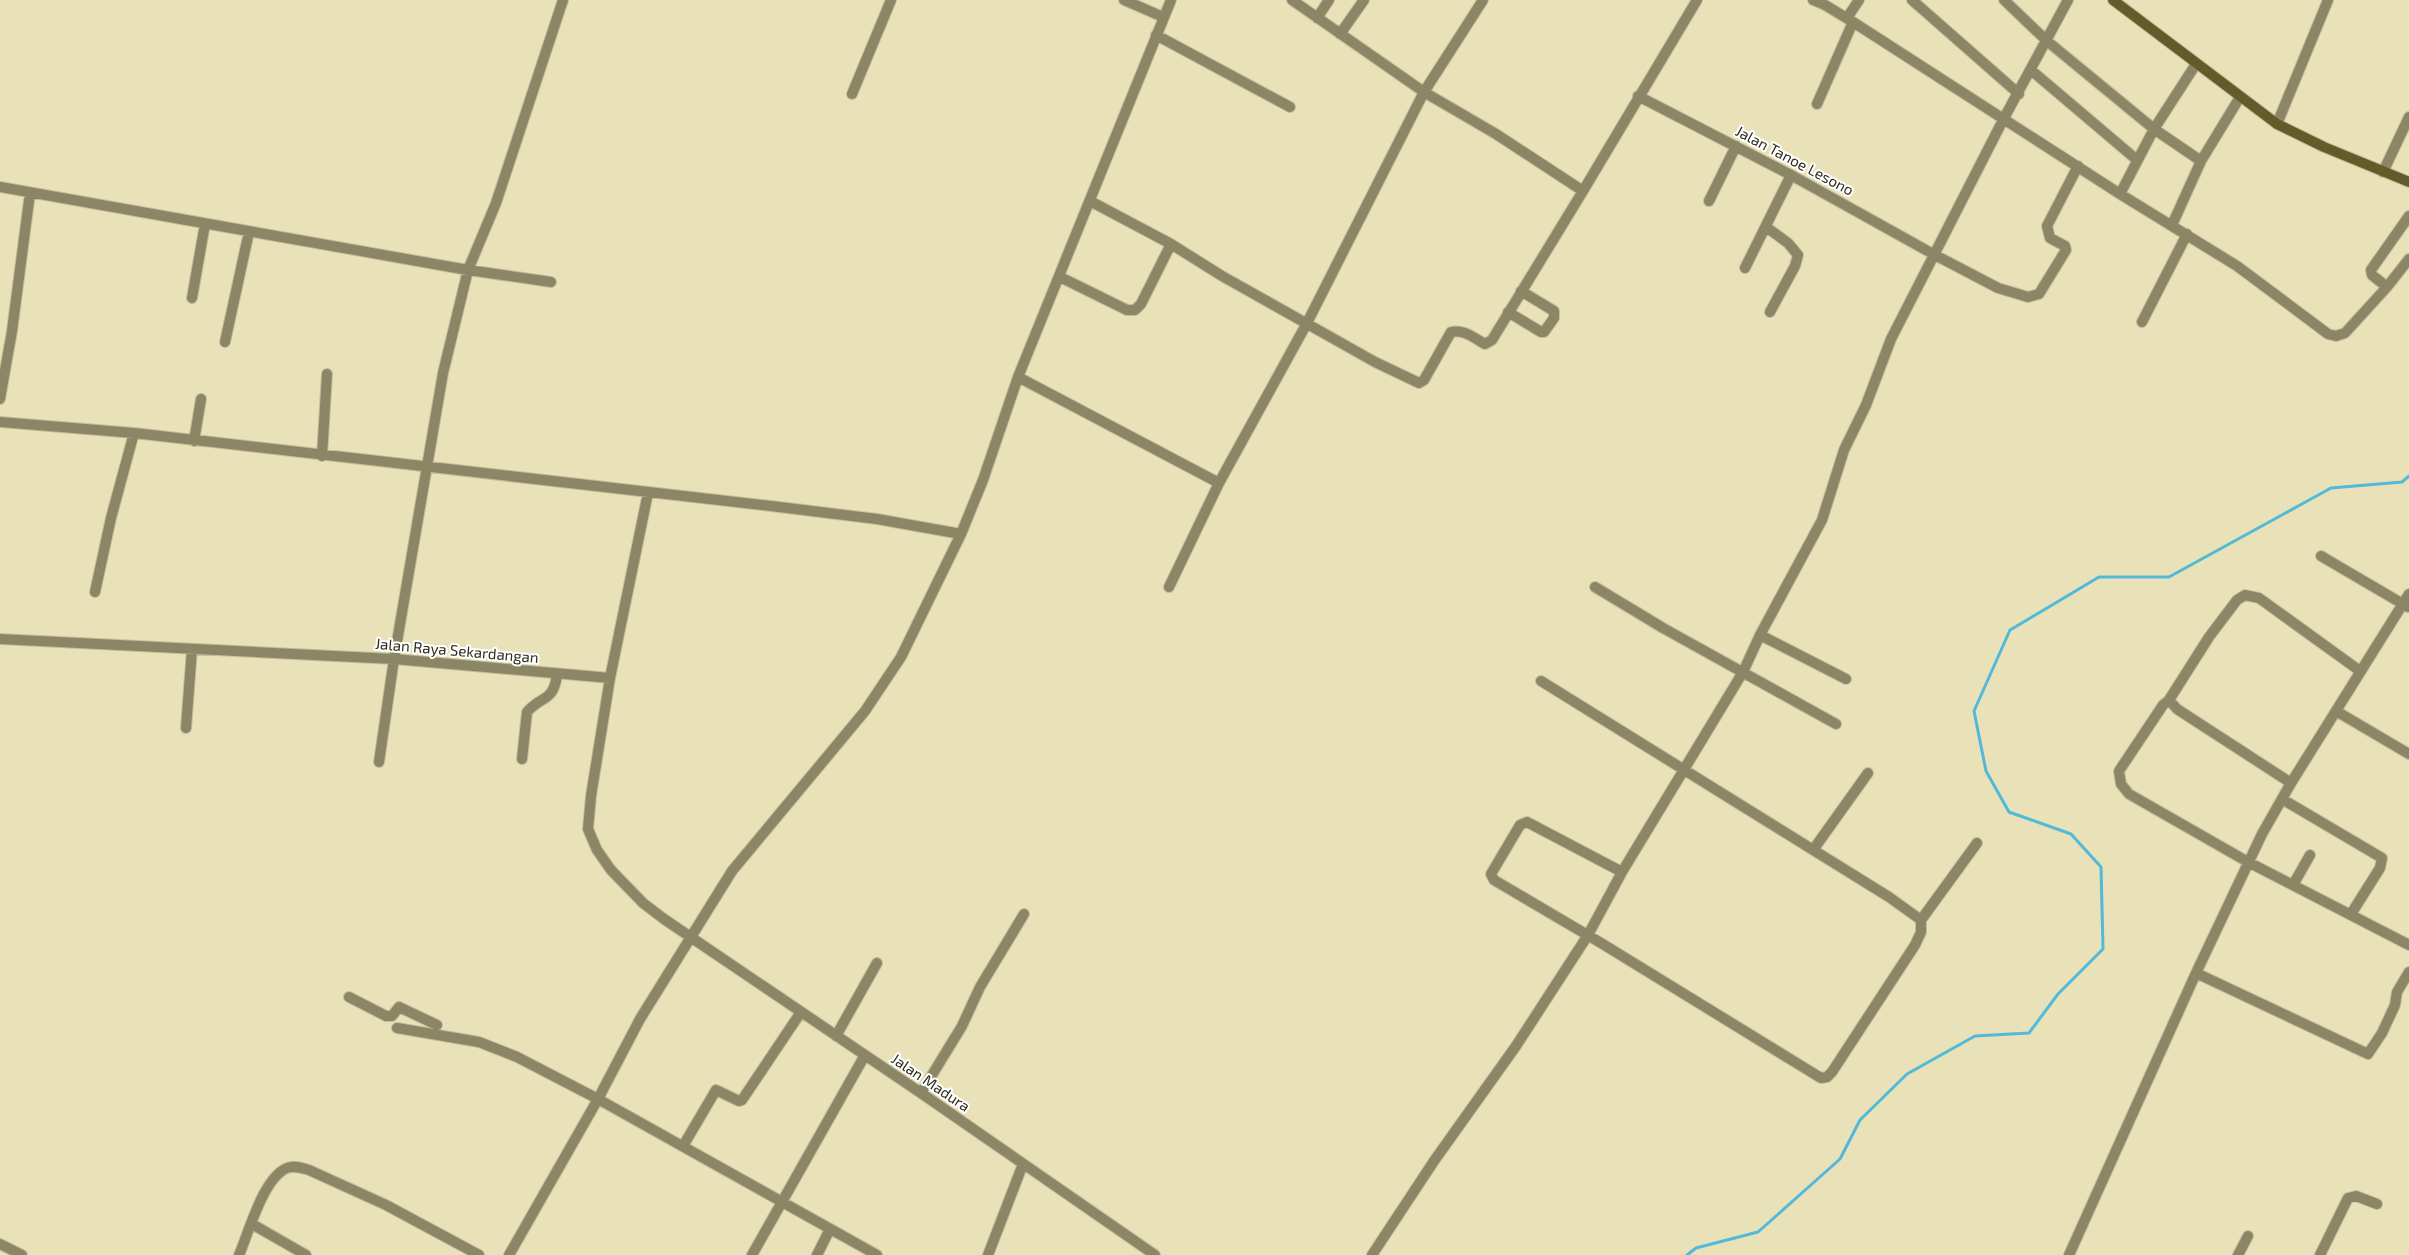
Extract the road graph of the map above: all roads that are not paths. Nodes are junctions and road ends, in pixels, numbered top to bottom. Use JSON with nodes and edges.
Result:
{"nodes":[{"id":1,"x":563,"y":0,"type":"edge"},
{"id":2,"x":890,"y":0,"type":"edge"},
{"id":3,"x":1124,"y":0,"type":"edge"},
{"id":4,"x":1171,"y":0,"type":"edge"},
{"id":5,"x":1292,"y":0,"type":"edge"},
{"id":6,"x":1329,"y":0,"type":"edge"},
{"id":7,"x":1364,"y":0,"type":"edge"},
{"id":8,"x":1483,"y":0,"type":"edge"},
{"id":9,"x":1697,"y":0,"type":"edge"},
{"id":10,"x":1813,"y":0,"type":"edge"},
{"id":11,"x":1859,"y":0,"type":"edge"},
{"id":12,"x":1912,"y":0,"type":"edge"},
{"id":13,"x":2004,"y":0,"type":"edge"},
{"id":14,"x":2068,"y":0,"type":"edge"},
{"id":15,"x":2113,"y":0,"type":"edge"},
{"id":16,"x":2328,"y":0,"type":"edge"},
{"id":17,"x":1163,"y":17,"type":"junction"},
{"id":18,"x":1318,"y":18,"type":"junction"},
{"id":19,"x":1850,"y":20,"type":"junction"},
{"id":20,"x":1340,"y":34,"type":"junction"},
{"id":21,"x":1156,"y":35,"type":"junction"},
{"id":22,"x":2047,"y":41,"type":"junction"},
{"id":23,"x":2196,"y":64,"type":"junction"},
{"id":24,"x":2031,"y":70,"type":"junction"},
{"id":25,"x":1424,"y":92,"type":"junction"},
{"id":26,"x":852,"y":94,"type":"dead end"},
{"id":27,"x":2019,"y":94,"type":"junction"},
{"id":28,"x":1638,"y":96,"type":"junction"},
{"id":29,"x":2240,"y":97,"type":"junction"},
{"id":30,"x":1817,"y":104,"type":"dead end"},
{"id":31,"x":1290,"y":108,"type":"dead end"},
{"id":32,"x":2409,"y":117,"type":"edge"},
{"id":33,"x":2003,"y":120,"type":"junction"},
{"id":34,"x":2277,"y":124,"type":"junction"},
{"id":35,"x":2154,"y":129,"type":"junction"},
{"id":36,"x":1736,"y":146,"type":"junction"},
{"id":37,"x":2137,"y":160,"type":"junction"},
{"id":38,"x":2201,"y":161,"type":"junction"},
{"id":39,"x":2078,"y":166,"type":"junction"},
{"id":40,"x":2383,"y":172,"type":"junction"},
{"id":41,"x":1791,"y":175,"type":"junction"},
{"id":42,"x":2409,"y":182,"type":"edge"},
{"id":43,"x":0,"y":186,"type":"edge"},
{"id":44,"x":1583,"y":191,"type":"junction"},
{"id":45,"x":30,"y":193,"type":"junction"},
{"id":46,"x":2120,"y":194,"type":"junction"},
{"id":47,"x":1090,"y":201,"type":"junction"},
{"id":48,"x":1709,"y":201,"type":"dead end"},
{"id":49,"x":2409,"y":216,"type":"edge"},
{"id":50,"x":205,"y":224,"type":"junction"},
{"id":51,"x":2172,"y":225,"type":"junction"},
{"id":52,"x":1766,"y":227,"type":"junction"},
{"id":53,"x":249,"y":232,"type":"junction"},
{"id":54,"x":2187,"y":234,"type":"junction"},
{"id":55,"x":1171,"y":244,"type":"junction"},
{"id":56,"x":1934,"y":255,"type":"junction"},
{"id":57,"x":2409,"y":259,"type":"edge"},
{"id":58,"x":1745,"y":268,"type":"dead end"},
{"id":59,"x":468,"y":270,"type":"junction"},
{"id":60,"x":1060,"y":277,"type":"junction"},
{"id":61,"x":551,"y":282,"type":"dead end"},
{"id":62,"x":2387,"y":287,"type":"junction"},
{"id":63,"x":1521,"y":291,"type":"junction"},
{"id":64,"x":192,"y":298,"type":"dead end"},
{"id":65,"x":1508,"y":312,"type":"junction"},
{"id":66,"x":1770,"y":312,"type":"dead end"},
{"id":67,"x":2142,"y":322,"type":"dead end"},
{"id":68,"x":1307,"y":323,"type":"junction"},
{"id":69,"x":225,"y":342,"type":"dead end"},
{"id":70,"x":327,"y":374,"type":"dead end"},
{"id":71,"x":1018,"y":377,"type":"junction"},
{"id":72,"x":0,"y":399,"type":"edge"},
{"id":73,"x":201,"y":399,"type":"dead end"},
{"id":74,"x":0,"y":422,"type":"edge"},
{"id":75,"x":134,"y":433,"type":"junction"},
{"id":76,"x":194,"y":441,"type":"junction"},
{"id":77,"x":322,"y":456,"type":"junction"},
{"id":78,"x":426,"y":468,"type":"junction"},
{"id":79,"x":1219,"y":483,"type":"junction"},
{"id":80,"x":648,"y":493,"type":"junction"},
{"id":81,"x":961,"y":534,"type":"junction"},
{"id":82,"x":2321,"y":556,"type":"dead end"},
{"id":83,"x":1169,"y":587,"type":"dead end"},
{"id":84,"x":1594,"y":587,"type":"dead end"},
{"id":85,"x":95,"y":592,"type":"dead end"},
{"id":86,"x":2409,"y":594,"type":"edge"},
{"id":87,"x":2406,"y":606,"type":"edge"},
{"id":88,"x":1760,"y":635,"type":"junction"},
{"id":89,"x":0,"y":639,"type":"edge"},
{"id":90,"x":192,"y":649,"type":"junction"},
{"id":91,"x":394,"y":659,"type":"junction"},
{"id":92,"x":2360,"y":671,"type":"junction"},
{"id":93,"x":1744,"y":672,"type":"junction"},
{"id":94,"x":556,"y":674,"type":"junction"},
{"id":95,"x":610,"y":678,"type":"junction"},
{"id":96,"x":1846,"y":679,"type":"dead end"},
{"id":97,"x":1541,"y":682,"type":"dead end"},
{"id":98,"x":2169,"y":700,"type":"junction"},
{"id":99,"x":2336,"y":711,"type":"junction"},
{"id":100,"x":1836,"y":724,"type":"dead end"},
{"id":101,"x":186,"y":728,"type":"dead end"},
{"id":102,"x":2409,"y":754,"type":"edge"},
{"id":103,"x":522,"y":759,"type":"dead end"},
{"id":104,"x":379,"y":762,"type":"dead end"},
{"id":105,"x":1685,"y":769,"type":"junction"},
{"id":106,"x":1868,"y":773,"type":"dead end"},
{"id":107,"x":2291,"y":783,"type":"junction"},
{"id":108,"x":2282,"y":799,"type":"junction"},
{"id":109,"x":1977,"y":843,"type":"dead end"},
{"id":110,"x":1813,"y":850,"type":"junction"},
{"id":111,"x":2310,"y":854,"type":"dead end"},
{"id":112,"x":2248,"y":862,"type":"junction"},
{"id":113,"x":1622,"y":872,"type":"junction"},
{"id":114,"x":2294,"y":885,"type":"junction"},
{"id":115,"x":1024,"y":914,"type":"dead end"},
{"id":116,"x":2351,"y":914,"type":"junction"},
{"id":117,"x":1921,"y":920,"type":"junction"},
{"id":118,"x":1588,"y":935,"type":"junction"},
{"id":119,"x":689,"y":937,"type":"junction"},
{"id":120,"x":2409,"y":945,"type":"edge"},
{"id":121,"x":877,"y":963,"type":"dead end"},
{"id":122,"x":2409,"y":972,"type":"edge"},
{"id":123,"x":2196,"y":973,"type":"junction"},
{"id":124,"x":349,"y":997,"type":"dead end"},
{"id":125,"x":801,"y":1012,"type":"junction"},
{"id":126,"x":437,"y":1025,"type":"dead end"},
{"id":127,"x":397,"y":1028,"type":"dead end"},
{"id":128,"x":836,"y":1036,"type":"junction"},
{"id":129,"x":865,"y":1055,"type":"junction"},
{"id":130,"x":921,"y":1093,"type":"junction"},
{"id":131,"x":598,"y":1098,"type":"junction"},
{"id":132,"x":682,"y":1146,"type":"junction"},
{"id":133,"x":1023,"y":1164,"type":"junction"},
{"id":134,"x":783,"y":1202,"type":"junction"},
{"id":135,"x":2377,"y":1204,"type":"dead end"},
{"id":136,"x":252,"y":1224,"type":"junction"},
{"id":137,"x":830,"y":1229,"type":"junction"},
{"id":138,"x":2248,"y":1236,"type":"dead end"},
{"id":139,"x":0,"y":1244,"type":"edge"},
{"id":140,"x":22,"y":1255,"type":"edge"},
{"id":141,"x":239,"y":1255,"type":"edge"},
{"id":142,"x":306,"y":1255,"type":"edge"},
{"id":143,"x":479,"y":1255,"type":"edge"},
{"id":144,"x":509,"y":1255,"type":"edge"},
{"id":145,"x":752,"y":1255,"type":"edge"},
{"id":146,"x":817,"y":1255,"type":"edge"},
{"id":147,"x":876,"y":1255,"type":"edge"},
{"id":148,"x":988,"y":1255,"type":"edge"},
{"id":149,"x":1155,"y":1255,"type":"edge"},
{"id":150,"x":1372,"y":1255,"type":"edge"},
{"id":151,"x":2069,"y":1255,"type":"edge"},
{"id":152,"x":2238,"y":1255,"type":"edge"},
{"id":153,"x":2320,"y":1255,"type":"edge"}],
"edges":[{"from":1,"to":59,"type":"street"},
{"from":2,"to":26,"type":"street"},
{"from":3,"to":17,"type":"street"},
{"from":4,"to":17,"type":"street"},
{"from":5,"to":18,"type":"street"},
{"from":6,"to":18,"type":"street"},
{"from":7,"to":20,"type":"street"},
{"from":8,"to":25,"type":"street"},
{"from":9,"to":28,"type":"street"},
{"from":10,"to":19,"type":"street"},
{"from":11,"to":19,"type":"street"},
{"from":12,"to":27,"type":"street"},
{"from":13,"to":22,"type":"street"},
{"from":14,"to":22,"type":"street"},
{"from":15,"to":23,"type":"main road"},
{"from":16,"to":34,"type":"street"},
{"from":17,"to":21,"type":"street"},
{"from":18,"to":20,"type":"street"},
{"from":19,"to":30,"type":"street"},
{"from":19,"to":33,"type":"street"},
{"from":20,"to":25,"type":"street"},
{"from":21,"to":31,"type":"street"},
{"from":21,"to":47,"type":"street"},
{"from":22,"to":24,"type":"street"},
{"from":22,"to":35,"type":"street"},
{"from":23,"to":29,"type":"main road"},
{"from":23,"to":35,"type":"street"},
{"from":24,"to":27,"type":"street"},
{"from":24,"to":37,"type":"street"},
{"from":25,"to":44,"type":"street"},
{"from":25,"to":68,"type":"street"},
{"from":27,"to":33,"type":"street"},
{"from":28,"to":36,"type":"street","name":"Jalan Tanoe Lesono"},
{"from":28,"to":44,"type":"street"},
{"from":29,"to":34,"type":"main road"},
{"from":29,"to":38,"type":"street"},
{"from":32,"to":40,"type":"street"},
{"from":33,"to":39,"type":"street"},
{"from":33,"to":56,"type":"street"},
{"from":34,"to":40,"type":"main road"},
{"from":35,"to":37,"type":"street"},
{"from":35,"to":38,"type":"street"},
{"from":36,"to":41,"type":"street","name":"Jalan Tanoe Lesono"},
{"from":36,"to":48,"type":"street"},
{"from":37,"to":46,"type":"street"},
{"from":38,"to":51,"type":"street"},
{"from":39,"to":46,"type":"street"},
{"from":39,"to":56,"type":"street","name":"Jalan Tanoe Lesono"},
{"from":40,"to":42,"type":"main road"},
{"from":41,"to":52,"type":"street"},
{"from":41,"to":56,"type":"street","name":"Jalan Tanoe Lesono"},
{"from":43,"to":45,"type":"street"},
{"from":44,"to":63,"type":"street"},
{"from":45,"to":50,"type":"street"},
{"from":45,"to":72,"type":"street"},
{"from":46,"to":51,"type":"street"},
{"from":47,"to":55,"type":"street"},
{"from":47,"to":60,"type":"street"},
{"from":49,"to":62,"type":"street"},
{"from":50,"to":53,"type":"street"},
{"from":50,"to":64,"type":"street"},
{"from":51,"to":54,"type":"street"},
{"from":52,"to":58,"type":"street"},
{"from":52,"to":66,"type":"street"},
{"from":53,"to":59,"type":"street"},
{"from":53,"to":69,"type":"street"},
{"from":54,"to":62,"type":"street"},
{"from":54,"to":67,"type":"street"},
{"from":55,"to":60,"type":"street"},
{"from":55,"to":68,"type":"street"},
{"from":56,"to":88,"type":"street"},
{"from":57,"to":62,"type":"street"},
{"from":59,"to":61,"type":"street"},
{"from":59,"to":78,"type":"street"},
{"from":60,"to":71,"type":"street"},
{"from":63,"to":65,"type":"street"},
{"from":63,"to":65,"type":"street"},
{"from":65,"to":68,"type":"street"},
{"from":68,"to":79,"type":"street"},
{"from":70,"to":77,"type":"street"},
{"from":71,"to":79,"type":"street"},
{"from":71,"to":81,"type":"street"},
{"from":73,"to":76,"type":"street"},
{"from":74,"to":75,"type":"street"},
{"from":75,"to":76,"type":"street"},
{"from":75,"to":85,"type":"street"},
{"from":76,"to":77,"type":"street"},
{"from":77,"to":78,"type":"street"},
{"from":78,"to":80,"type":"street"},
{"from":78,"to":91,"type":"street"},
{"from":79,"to":83,"type":"street"},
{"from":80,"to":81,"type":"street"},
{"from":80,"to":95,"type":"street"},
{"from":81,"to":119,"type":"street"},
{"from":82,"to":87,"type":"street"},
{"from":84,"to":93,"type":"street"},
{"from":86,"to":87,"type":"street"},
{"from":87,"to":92,"type":"street"},
{"from":88,"to":93,"type":"street"},
{"from":88,"to":96,"type":"street"},
{"from":89,"to":90,"type":"street","name":"Jalan Raya Sekardangan"},
{"from":90,"to":91,"type":"street","name":"Jalan Raya Sekardangan"},
{"from":90,"to":101,"type":"street"},
{"from":91,"to":94,"type":"street","name":"Jalan Raya Sekardangan"},
{"from":91,"to":104,"type":"street"},
{"from":92,"to":98,"type":"street"},
{"from":92,"to":99,"type":"street"},
{"from":93,"to":100,"type":"street"},
{"from":93,"to":105,"type":"street"},
{"from":94,"to":95,"type":"street","name":"Jalan Raya Sekardangan"},
{"from":94,"to":103,"type":"street"},
{"from":95,"to":119,"type":"street"},
{"from":97,"to":105,"type":"street"},
{"from":98,"to":107,"type":"street"},
{"from":98,"to":112,"type":"street"},
{"from":99,"to":102,"type":"street"},
{"from":99,"to":107,"type":"street"},
{"from":105,"to":110,"type":"street"},
{"from":105,"to":113,"type":"street"},
{"from":106,"to":110,"type":"street"},
{"from":107,"to":108,"type":"street"},
{"from":108,"to":112,"type":"street"},
{"from":108,"to":116,"type":"street"},
{"from":109,"to":117,"type":"street"},
{"from":110,"to":117,"type":"street"},
{"from":111,"to":114,"type":"street"},
{"from":112,"to":114,"type":"street"},
{"from":112,"to":123,"type":"street"},
{"from":113,"to":118,"type":"street"},
{"from":113,"to":118,"type":"street"},
{"from":114,"to":116,"type":"street"},
{"from":115,"to":130,"type":"street"},
{"from":116,"to":120,"type":"street"},
{"from":117,"to":118,"type":"street"},
{"from":118,"to":150,"type":"street"},
{"from":119,"to":125,"type":"street","name":"Jalan Madura"},
{"from":119,"to":131,"type":"street"},
{"from":121,"to":128,"type":"street"},
{"from":122,"to":123,"type":"street"},
{"from":123,"to":151,"type":"street"},
{"from":124,"to":126,"type":"street"},
{"from":125,"to":128,"type":"street","name":"Jalan Madura"},
{"from":125,"to":132,"type":"street"},
{"from":127,"to":131,"type":"street"},
{"from":128,"to":129,"type":"street","name":"Jalan Madura"},
{"from":129,"to":130,"type":"street","name":"Jalan Madura"},
{"from":129,"to":134,"type":"street"},
{"from":130,"to":133,"type":"street","name":"Jalan Madura"},
{"from":131,"to":132,"type":"street"},
{"from":131,"to":144,"type":"street"},
{"from":132,"to":134,"type":"street"},
{"from":133,"to":148,"type":"street"},
{"from":133,"to":149,"type":"street","name":"Jalan Madura"},
{"from":134,"to":137,"type":"street"},
{"from":134,"to":145,"type":"street"},
{"from":135,"to":153,"type":"street"},
{"from":136,"to":141,"type":"street"},
{"from":136,"to":142,"type":"street"},
{"from":136,"to":143,"type":"street"},
{"from":137,"to":146,"type":"street"},
{"from":137,"to":147,"type":"street"},
{"from":138,"to":152,"type":"street"},
{"from":139,"to":140,"type":"street"}]}
